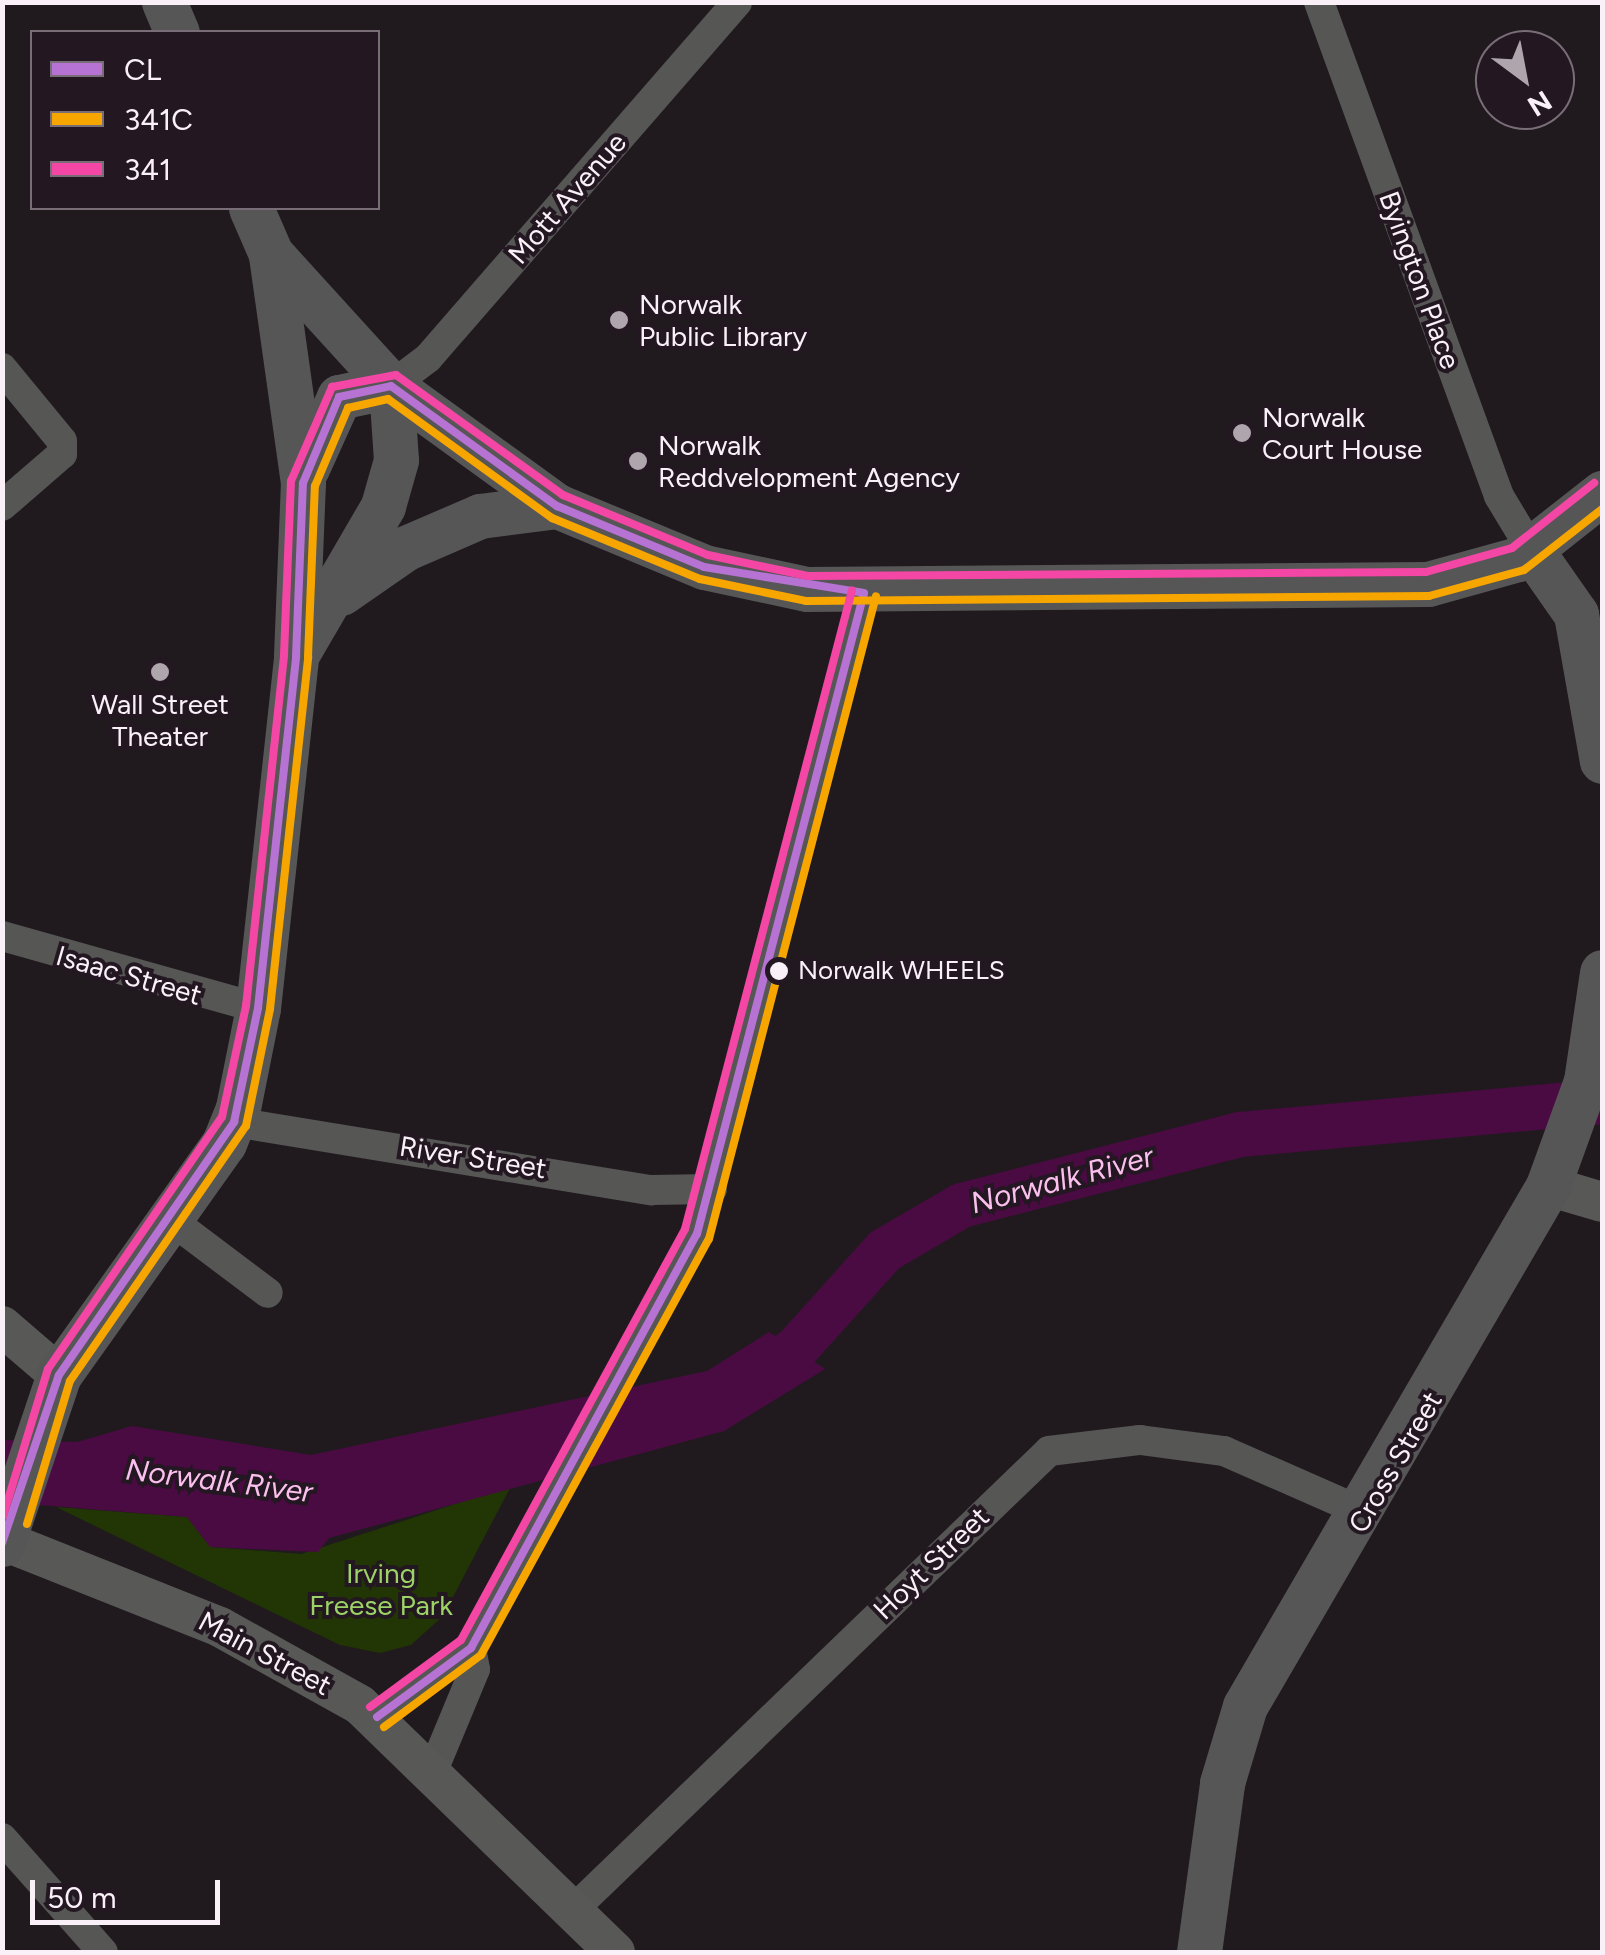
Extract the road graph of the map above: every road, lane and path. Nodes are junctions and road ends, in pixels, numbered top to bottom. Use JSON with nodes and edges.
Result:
{"nodes":[{"id":1,"x":164,"y":2,"type":"edge"},
{"id":2,"x":737,"y":2,"type":"edge"},
{"id":3,"x":1319,"y":2,"type":"edge"},
{"id":4,"x":176,"y":30,"type":"edge"},
{"id":5,"x":253,"y":210,"type":"edge"},
{"id":6,"x":271,"y":254,"type":"junction"},
{"id":7,"x":2,"y":368,"type":"edge"},
{"id":8,"x":391,"y":386,"type":"junction"},
{"id":9,"x":303,"y":482,"type":"junction"},
{"id":10,"x":1602,"y":493,"type":"edge"},
{"id":11,"x":2,"y":506,"type":"edge"},
{"id":12,"x":557,"y":506,"type":"junction"},
{"id":13,"x":1532,"y":551,"type":"junction"},
{"id":14,"x":864,"y":593,"type":"junction"},
{"id":15,"x":332,"y":600,"type":"junction"},
{"id":16,"x":296,"y":656,"type":"junction"},
{"id":17,"x":1602,"y":761,"type":"edge"},
{"id":18,"x":2,"y":936,"type":"edge"},
{"id":19,"x":1601,"y":987,"type":"edge"},
{"id":20,"x":258,"y":1008,"type":"junction"},
{"id":21,"x":234,"y":1122,"type":"junction"},
{"id":22,"x":1548,"y":1186,"type":"junction"},
{"id":23,"x":712,"y":1189,"type":"junction"},
{"id":24,"x":1602,"y":1202,"type":"edge"},
{"id":25,"x":171,"y":1220,"type":"junction"},
{"id":26,"x":268,"y":1293,"type":"dead end"},
{"id":27,"x":2,"y":1326,"type":"edge"},
{"id":28,"x":60,"y":1374,"type":"junction"},
{"id":29,"x":1365,"y":1514,"type":"junction"},
{"id":30,"x":8,"y":1535,"type":"edge"},
{"id":31,"x":471,"y":1648,"type":"junction"},
{"id":32,"x":376,"y":1718,"type":"junction"},
{"id":33,"x":434,"y":1768,"type":"junction"},
{"id":34,"x":2,"y":1838,"type":"edge"},
{"id":35,"x":575,"y":1908,"type":"junction"},
{"id":36,"x":103,"y":1952,"type":"edge"},
{"id":37,"x":615,"y":1952,"type":"edge"},
{"id":38,"x":1199,"y":1952,"type":"edge"}],
"edges":[{"from":1,"to":4,"type":"main road"},
{"from":2,"to":8,"type":"street","name":"Mott Avenue"},
{"from":3,"to":13,"type":"street","name":"Byington Place"},
{"from":5,"to":6,"type":"main road"},
{"from":6,"to":8,"type":"main road"},
{"from":6,"to":9,"type":"main road"},
{"from":7,"to":11,"type":"street"},
{"from":8,"to":9,"type":"main road"},
{"from":8,"to":12,"type":"main road"},
{"from":8,"to":15,"type":"main road"},
{"from":9,"to":16,"type":"main road"},
{"from":10,"to":13,"type":"main road"},
{"from":12,"to":14,"type":"main road"},
{"from":12,"to":15,"type":"main road"},
{"from":13,"to":14,"type":"main road"},
{"from":13,"to":17,"type":"main road"},
{"from":14,"to":23,"type":"street"},
{"from":15,"to":16,"type":"main road"},
{"from":16,"to":20,"type":"main road"},
{"from":18,"to":20,"type":"street","name":"Isaac Street"},
{"from":19,"to":22,"type":"main road","name":"Cross Street"},
{"from":20,"to":21,"type":"main road"},
{"from":21,"to":23,"type":"street","name":"River Street"},
{"from":21,"to":25,"type":"main road"},
{"from":22,"to":24,"type":"main road"},
{"from":22,"to":29,"type":"main road","name":"Cross Street"},
{"from":23,"to":31,"type":"street"},
{"from":25,"to":26,"type":"street"},
{"from":25,"to":28,"type":"main road"},
{"from":27,"to":28,"type":"main road"},
{"from":28,"to":30,"type":"main road"},
{"from":29,"to":35,"type":"street","name":"Hoyt Street"},
{"from":29,"to":38,"type":"main road","name":"Cross Street"},
{"from":30,"to":32,"type":"main road","name":"Main Street"},
{"from":31,"to":32,"type":"street"},
{"from":31,"to":33,"type":"street"},
{"from":32,"to":33,"type":"main road","name":"Main Street"},
{"from":33,"to":35,"type":"main road","name":"Main Street"},
{"from":34,"to":36,"type":"street"},
{"from":35,"to":37,"type":"main road","name":"Main Street"}]}
